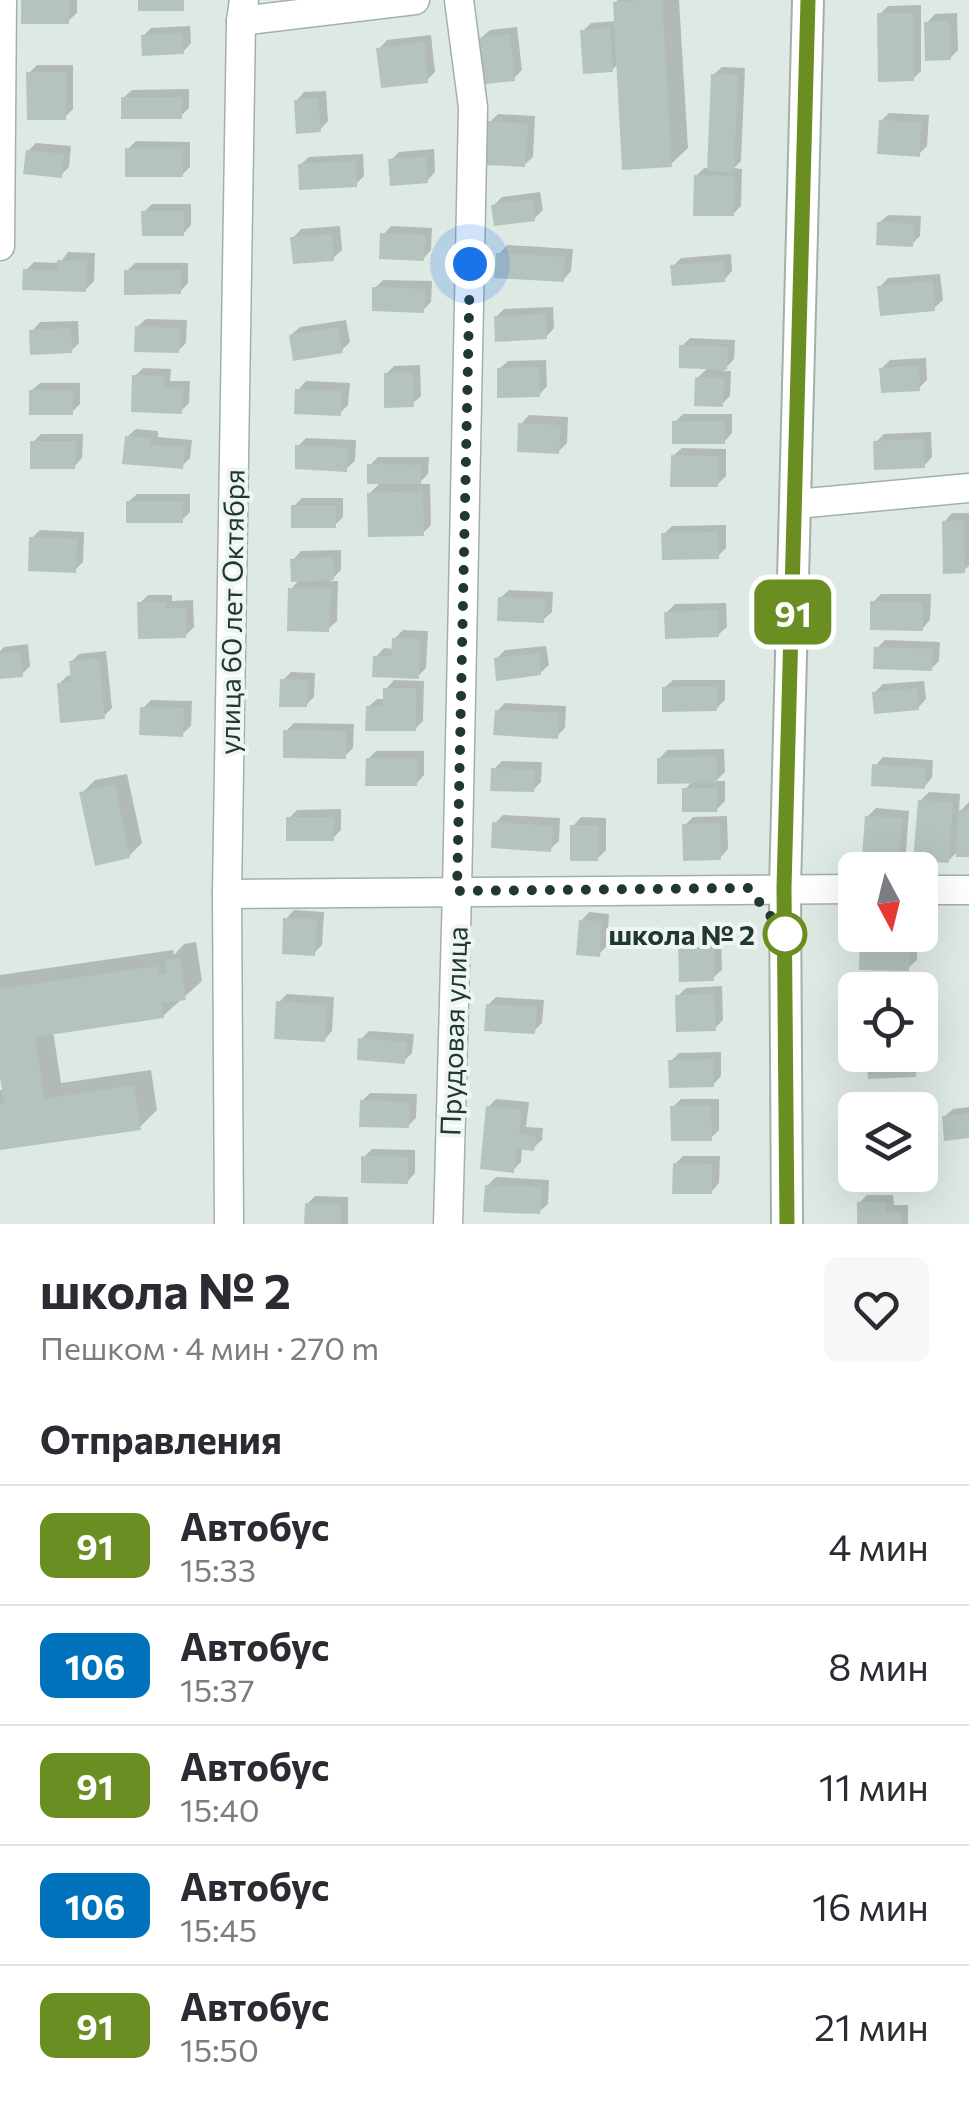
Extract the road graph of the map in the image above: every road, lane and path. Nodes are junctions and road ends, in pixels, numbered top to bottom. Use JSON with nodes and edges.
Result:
{"nodes":[{"id":1,"x":2,"y":0,"type":"edge"},
{"id":2,"x":415,"y":0,"type":"edge"},
{"id":3,"x":459,"y":0,"type":"edge"},
{"id":4,"x":808,"y":0,"type":"edge"},
{"id":5,"x":243,"y":10,"type":"edge"},
{"id":6,"x":0,"y":246,"type":"edge"},
{"id":7,"x":969,"y":488,"type":"edge"},
{"id":8,"x":796,"y":504,"type":"junction"},
{"id":9,"x":784,"y":888,"type":"junction"},
{"id":10,"x":838,"y":889,"type":"edge"},
{"id":11,"x":938,"y":890,"type":"edge"},
{"id":12,"x":969,"y":890,"type":"edge"},
{"id":13,"x":457,"y":891,"type":"junction"},
{"id":14,"x":227,"y":894,"type":"junction"},
{"id":15,"x":229,"y":1224,"type":"edge"},
{"id":16,"x":448,"y":1224,"type":"edge"},
{"id":17,"x":787,"y":1224,"type":"edge"}],
"edges":[{"from":1,"to":6,"type":"street"},
{"from":2,"to":5,"type":"street"},
{"from":3,"to":13,"type":"street","name":"Прудовая улица"},
{"from":4,"to":8,"type":"street"},
{"from":5,"to":14,"type":"street","name":"улица 60 лет Октября"},
{"from":7,"to":8,"type":"street"},
{"from":8,"to":9,"type":"street"},
{"from":9,"to":10,"type":"street"},
{"from":9,"to":13,"type":"street"},
{"from":9,"to":17,"type":"street"},
{"from":11,"to":12,"type":"street"},
{"from":13,"to":14,"type":"street"},
{"from":13,"to":16,"type":"street","name":"Прудовая улица"},
{"from":14,"to":15,"type":"street","name":"улица 60 лет Октября"}]}
